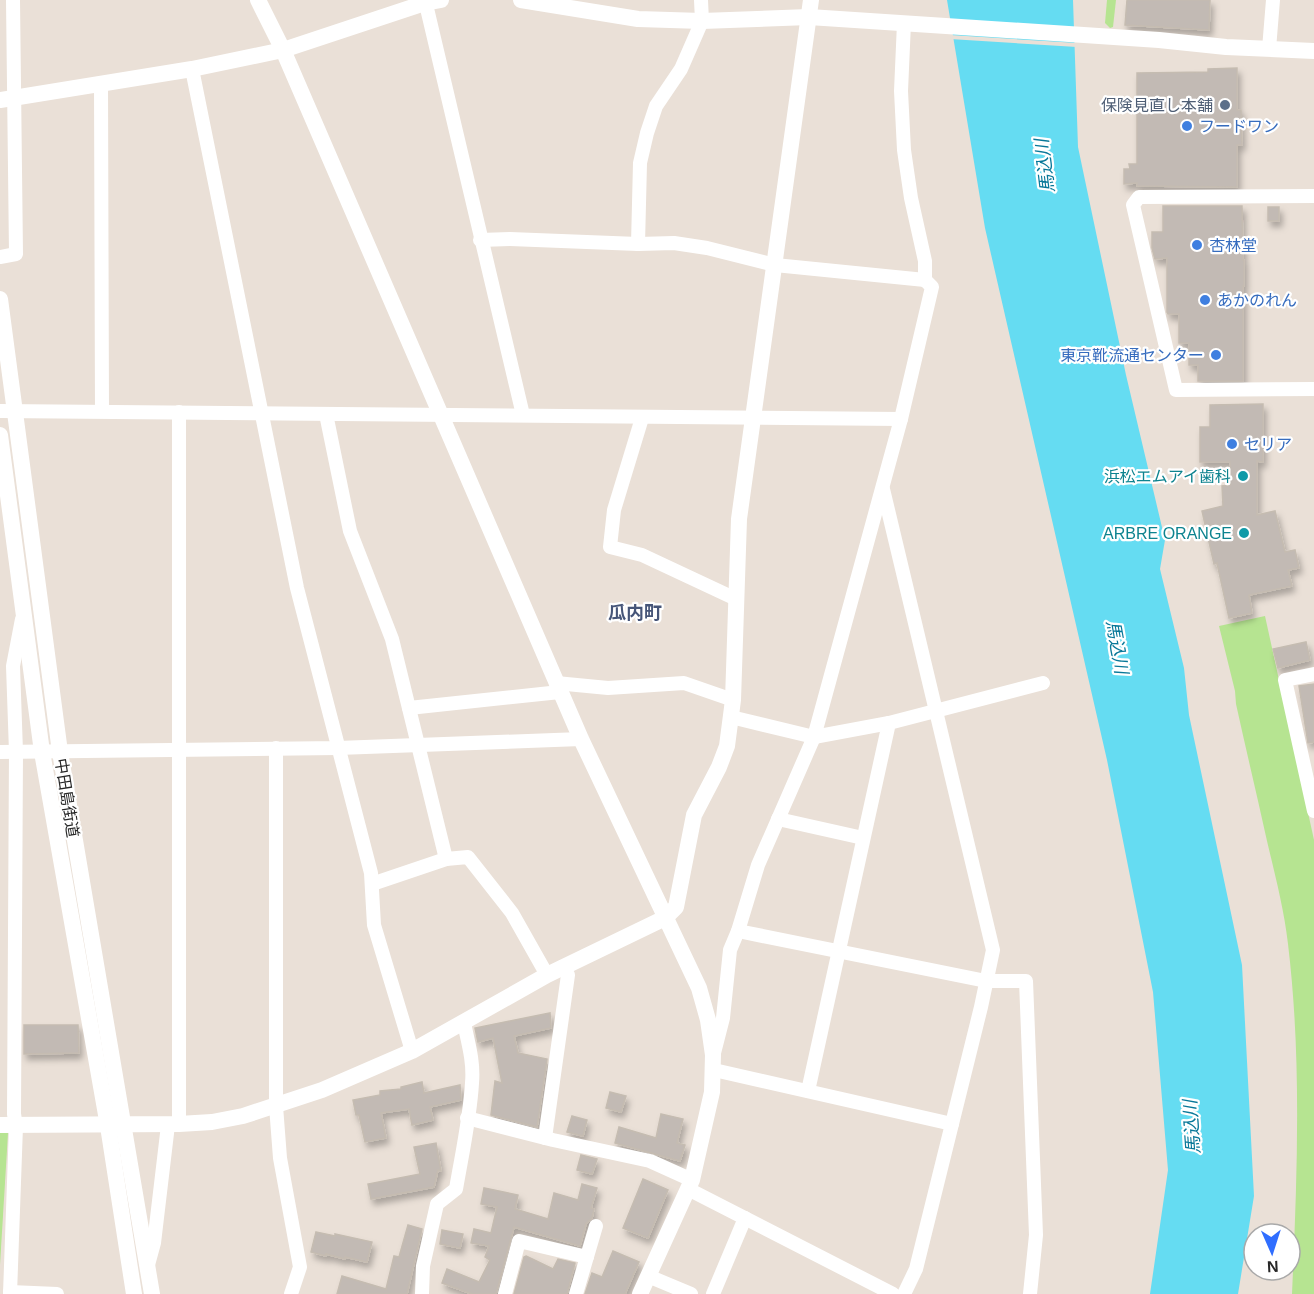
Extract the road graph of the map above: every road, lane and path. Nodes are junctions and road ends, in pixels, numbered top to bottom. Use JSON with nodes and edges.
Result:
{"nodes":[{"id":1,"x":13,"y":0,"type":"edge"},
{"id":2,"x":258,"y":0,"type":"edge"},
{"id":3,"x":521,"y":0,"type":"edge"},
{"id":4,"x":700,"y":0,"type":"edge"},
{"id":5,"x":811,"y":0,"type":"edge"},
{"id":6,"x":1273,"y":0,"type":"edge"},
{"id":7,"x":430,"y":1,"type":"edge"},
{"id":8,"x":551,"y":2,"type":"edge"},
{"id":9,"x":809,"y":17,"type":"junction"},
{"id":10,"x":702,"y":21,"type":"junction"},
{"id":11,"x":904,"y":23,"type":"junction"},
{"id":12,"x":1269,"y":49,"type":"junction"},
{"id":13,"x":283,"y":51,"type":"junction"},
{"id":14,"x":1314,"y":51,"type":"edge"},
{"id":15,"x":192,"y":69,"type":"junction"},
{"id":16,"x":101,"y":84,"type":"junction"},
{"id":17,"x":7,"y":100,"type":"edge"},
{"id":18,"x":1314,"y":196,"type":"edge"},
{"id":19,"x":480,"y":240,"type":"junction"},
{"id":20,"x":638,"y":244,"type":"junction"},
{"id":21,"x":0,"y":257,"type":"edge"},
{"id":22,"x":775,"y":265,"type":"junction"},
{"id":23,"x":925,"y":280,"type":"junction"},
{"id":24,"x":0,"y":299,"type":"edge"},
{"id":25,"x":1314,"y":389,"type":"edge"},
{"id":26,"x":7,"y":411,"type":"edge"},
{"id":27,"x":102,"y":411,"type":"junction"},
{"id":28,"x":179,"y":412,"type":"junction"},
{"id":29,"x":262,"y":414,"type":"junction"},
{"id":30,"x":326,"y":414,"type":"junction"},
{"id":31,"x":523,"y":415,"type":"junction"},
{"id":32,"x":440,"y":416,"type":"junction"},
{"id":33,"x":754,"y":417,"type":"junction"},
{"id":34,"x":642,"y":418,"type":"junction"},
{"id":35,"x":901,"y":418,"type":"junction"},
{"id":36,"x":0,"y":435,"type":"edge"},
{"id":37,"x":883,"y":487,"type":"junction"},
{"id":38,"x":736,"y":598,"type":"junction"},
{"id":39,"x":23,"y":612,"type":"junction"},
{"id":40,"x":1314,"y":674,"type":"edge"},
{"id":41,"x":1043,"y":683,"type":"dead end"},
{"id":42,"x":558,"y":687,"type":"junction"},
{"id":43,"x":733,"y":700,"type":"junction"},
{"id":44,"x":409,"y":708,"type":"junction"},
{"id":45,"x":937,"y":710,"type":"junction"},
{"id":46,"x":731,"y":717,"type":"junction"},
{"id":47,"x":889,"y":723,"type":"junction"},
{"id":48,"x":814,"y":737,"type":"junction"},
{"id":49,"x":581,"y":739,"type":"junction"},
{"id":50,"x":418,"y":744,"type":"junction"},
{"id":51,"x":276,"y":748,"type":"junction"},
{"id":52,"x":338,"y":748,"type":"junction"},
{"id":53,"x":178,"y":749,"type":"junction"},
{"id":54,"x":0,"y":752,"type":"edge"},
{"id":55,"x":16,"y":752,"type":"junction"},
{"id":56,"x":42,"y":752,"type":"junction"},
{"id":57,"x":60,"y":752,"type":"junction"},
{"id":58,"x":1314,"y":811,"type":"edge"},
{"id":59,"x":778,"y":819,"type":"junction"},
{"id":60,"x":863,"y":838,"type":"junction"},
{"id":61,"x":446,"y":859,"type":"junction"},
{"id":62,"x":372,"y":884,"type":"junction"},
{"id":63,"x":665,"y":918,"type":"junction"},
{"id":64,"x":738,"y":931,"type":"junction"},
{"id":65,"x":838,"y":950,"type":"junction"},
{"id":66,"x":555,"y":971,"type":"junction"},
{"id":67,"x":986,"y":981,"type":"junction"},
{"id":68,"x":464,"y":1023,"type":"junction"},
{"id":69,"x":412,"y":1051,"type":"junction"},
{"id":70,"x":714,"y":1062,"type":"junction"},
{"id":71,"x":808,"y":1091,"type":"junction"},
{"id":72,"x":276,"y":1106,"type":"junction"},
{"id":73,"x":467,"y":1118,"type":"junction"},
{"id":74,"x":173,"y":1124,"type":"junction"},
{"id":75,"x":952,"y":1124,"type":"junction"},
{"id":76,"x":8,"y":1125,"type":"edge"},
{"id":77,"x":115,"y":1126,"type":"junction"},
{"id":78,"x":545,"y":1138,"type":"junction"},
{"id":79,"x":690,"y":1184,"type":"junction"},
{"id":80,"x":745,"y":1218,"type":"junction"},
{"id":81,"x":596,"y":1226,"type":"dead end"},
{"id":82,"x":587,"y":1257,"type":"junction"},
{"id":83,"x":148,"y":1265,"type":"junction"},
{"id":84,"x":648,"y":1276,"type":"junction"},
{"id":85,"x":10,"y":1293,"type":"edge"},
{"id":86,"x":57,"y":1294,"type":"edge"},
{"id":87,"x":134,"y":1294,"type":"edge"},
{"id":88,"x":152,"y":1294,"type":"edge"},
{"id":89,"x":291,"y":1294,"type":"edge"},
{"id":90,"x":422,"y":1294,"type":"edge"},
{"id":91,"x":506,"y":1294,"type":"edge"},
{"id":92,"x":576,"y":1294,"type":"edge"},
{"id":93,"x":640,"y":1294,"type":"edge"},
{"id":94,"x":692,"y":1294,"type":"edge"},
{"id":95,"x":712,"y":1294,"type":"edge"},
{"id":96,"x":893,"y":1294,"type":"edge"},
{"id":97,"x":904,"y":1294,"type":"edge"},
{"id":98,"x":1030,"y":1294,"type":"edge"}],
"edges":[{"from":1,"to":17,"type":"street"},
{"from":2,"to":13,"type":"street"},
{"from":3,"to":8,"type":"street"},
{"from":4,"to":10,"type":"street"},
{"from":5,"to":9,"type":"street"},
{"from":6,"to":12,"type":"street"},
{"from":7,"to":13,"type":"street"},
{"from":7,"to":19,"type":"street"},
{"from":8,"to":10,"type":"street"},
{"from":9,"to":10,"type":"street"},
{"from":9,"to":11,"type":"street"},
{"from":9,"to":22,"type":"street"},
{"from":10,"to":20,"type":"street"},
{"from":11,"to":12,"type":"street"},
{"from":11,"to":23,"type":"street"},
{"from":12,"to":14,"type":"street"},
{"from":13,"to":15,"type":"street"},
{"from":13,"to":32,"type":"street"},
{"from":15,"to":16,"type":"street"},
{"from":15,"to":29,"type":"street"},
{"from":16,"to":17,"type":"street"},
{"from":16,"to":27,"type":"street"},
{"from":17,"to":21,"type":"street"},
{"from":18,"to":25,"type":"street"},
{"from":19,"to":20,"type":"street"},
{"from":19,"to":31,"type":"street"},
{"from":20,"to":22,"type":"street"},
{"from":22,"to":23,"type":"street"},
{"from":22,"to":33,"type":"street"},
{"from":23,"to":35,"type":"street"},
{"from":24,"to":26,"type":"street","name":"中田島街道"},
{"from":26,"to":27,"type":"street"},
{"from":26,"to":57,"type":"street","name":"中田島街道"},
{"from":27,"to":28,"type":"street"},
{"from":28,"to":29,"type":"street"},
{"from":28,"to":53,"type":"street"},
{"from":29,"to":30,"type":"street"},
{"from":29,"to":52,"type":"street"},
{"from":30,"to":32,"type":"street"},
{"from":30,"to":44,"type":"street"},
{"from":31,"to":32,"type":"street"},
{"from":31,"to":34,"type":"street"},
{"from":32,"to":42,"type":"street"},
{"from":33,"to":34,"type":"street"},
{"from":33,"to":35,"type":"street"},
{"from":33,"to":38,"type":"street"},
{"from":34,"to":38,"type":"street"},
{"from":35,"to":37,"type":"street"},
{"from":36,"to":39,"type":"street","name":"中田島街道"},
{"from":37,"to":45,"type":"street"},
{"from":37,"to":48,"type":"street"},
{"from":38,"to":43,"type":"street"},
{"from":39,"to":55,"type":"street"},
{"from":39,"to":56,"type":"street","name":"中田島街道"},
{"from":40,"to":58,"type":"street"},
{"from":41,"to":45,"type":"street"},
{"from":42,"to":43,"type":"street"},
{"from":42,"to":44,"type":"street"},
{"from":42,"to":49,"type":"street"},
{"from":43,"to":46,"type":"street"},
{"from":44,"to":50,"type":"street"},
{"from":45,"to":47,"type":"street"},
{"from":45,"to":67,"type":"street"},
{"from":46,"to":48,"type":"street"},
{"from":46,"to":63,"type":"street"},
{"from":47,"to":48,"type":"street"},
{"from":47,"to":60,"type":"street"},
{"from":48,"to":59,"type":"street"},
{"from":49,"to":50,"type":"street"},
{"from":49,"to":63,"type":"street"},
{"from":50,"to":52,"type":"street"},
{"from":50,"to":61,"type":"street"},
{"from":51,"to":52,"type":"street"},
{"from":51,"to":53,"type":"street"},
{"from":51,"to":72,"type":"street"},
{"from":52,"to":62,"type":"street"},
{"from":53,"to":57,"type":"street"},
{"from":53,"to":74,"type":"street"},
{"from":54,"to":55,"type":"street"},
{"from":55,"to":56,"type":"street"},
{"from":55,"to":76,"type":"street"},
{"from":56,"to":57,"type":"street"},
{"from":56,"to":77,"type":"street","name":"中田島街道"},
{"from":57,"to":77,"type":"street","name":"中田島街道"},
{"from":59,"to":60,"type":"street"},
{"from":59,"to":64,"type":"street"},
{"from":60,"to":65,"type":"street"},
{"from":61,"to":62,"type":"street"},
{"from":61,"to":66,"type":"street"},
{"from":62,"to":69,"type":"street"},
{"from":63,"to":66,"type":"street"},
{"from":63,"to":70,"type":"street"},
{"from":64,"to":65,"type":"street"},
{"from":64,"to":70,"type":"street"},
{"from":65,"to":67,"type":"street"},
{"from":65,"to":71,"type":"street"},
{"from":66,"to":68,"type":"street"},
{"from":66,"to":78,"type":"street"},
{"from":67,"to":75,"type":"street"},
{"from":67,"to":98,"type":"street"},
{"from":68,"to":69,"type":"street"},
{"from":68,"to":73,"type":"street"},
{"from":69,"to":72,"type":"street"},
{"from":70,"to":71,"type":"street"},
{"from":70,"to":79,"type":"street"},
{"from":71,"to":75,"type":"street"},
{"from":72,"to":74,"type":"street"},
{"from":72,"to":89,"type":"street"},
{"from":73,"to":78,"type":"street"},
{"from":73,"to":90,"type":"street"},
{"from":74,"to":77,"type":"street"},
{"from":74,"to":83,"type":"street"},
{"from":75,"to":97,"type":"street"},
{"from":76,"to":77,"type":"street"},
{"from":76,"to":85,"type":"street"},
{"from":77,"to":83,"type":"street","name":"中田島街道"},
{"from":77,"to":87,"type":"street","name":"中田島街道"},
{"from":78,"to":79,"type":"street"},
{"from":79,"to":80,"type":"street"},
{"from":79,"to":84,"type":"street"},
{"from":80,"to":95,"type":"street"},
{"from":80,"to":96,"type":"street"},
{"from":81,"to":82,"type":"street"},
{"from":82,"to":91,"type":"street"},
{"from":82,"to":92,"type":"street"},
{"from":83,"to":88,"type":"street","name":"中田島街道"},
{"from":84,"to":93,"type":"street"},
{"from":84,"to":94,"type":"street"},
{"from":85,"to":86,"type":"street"}]}
